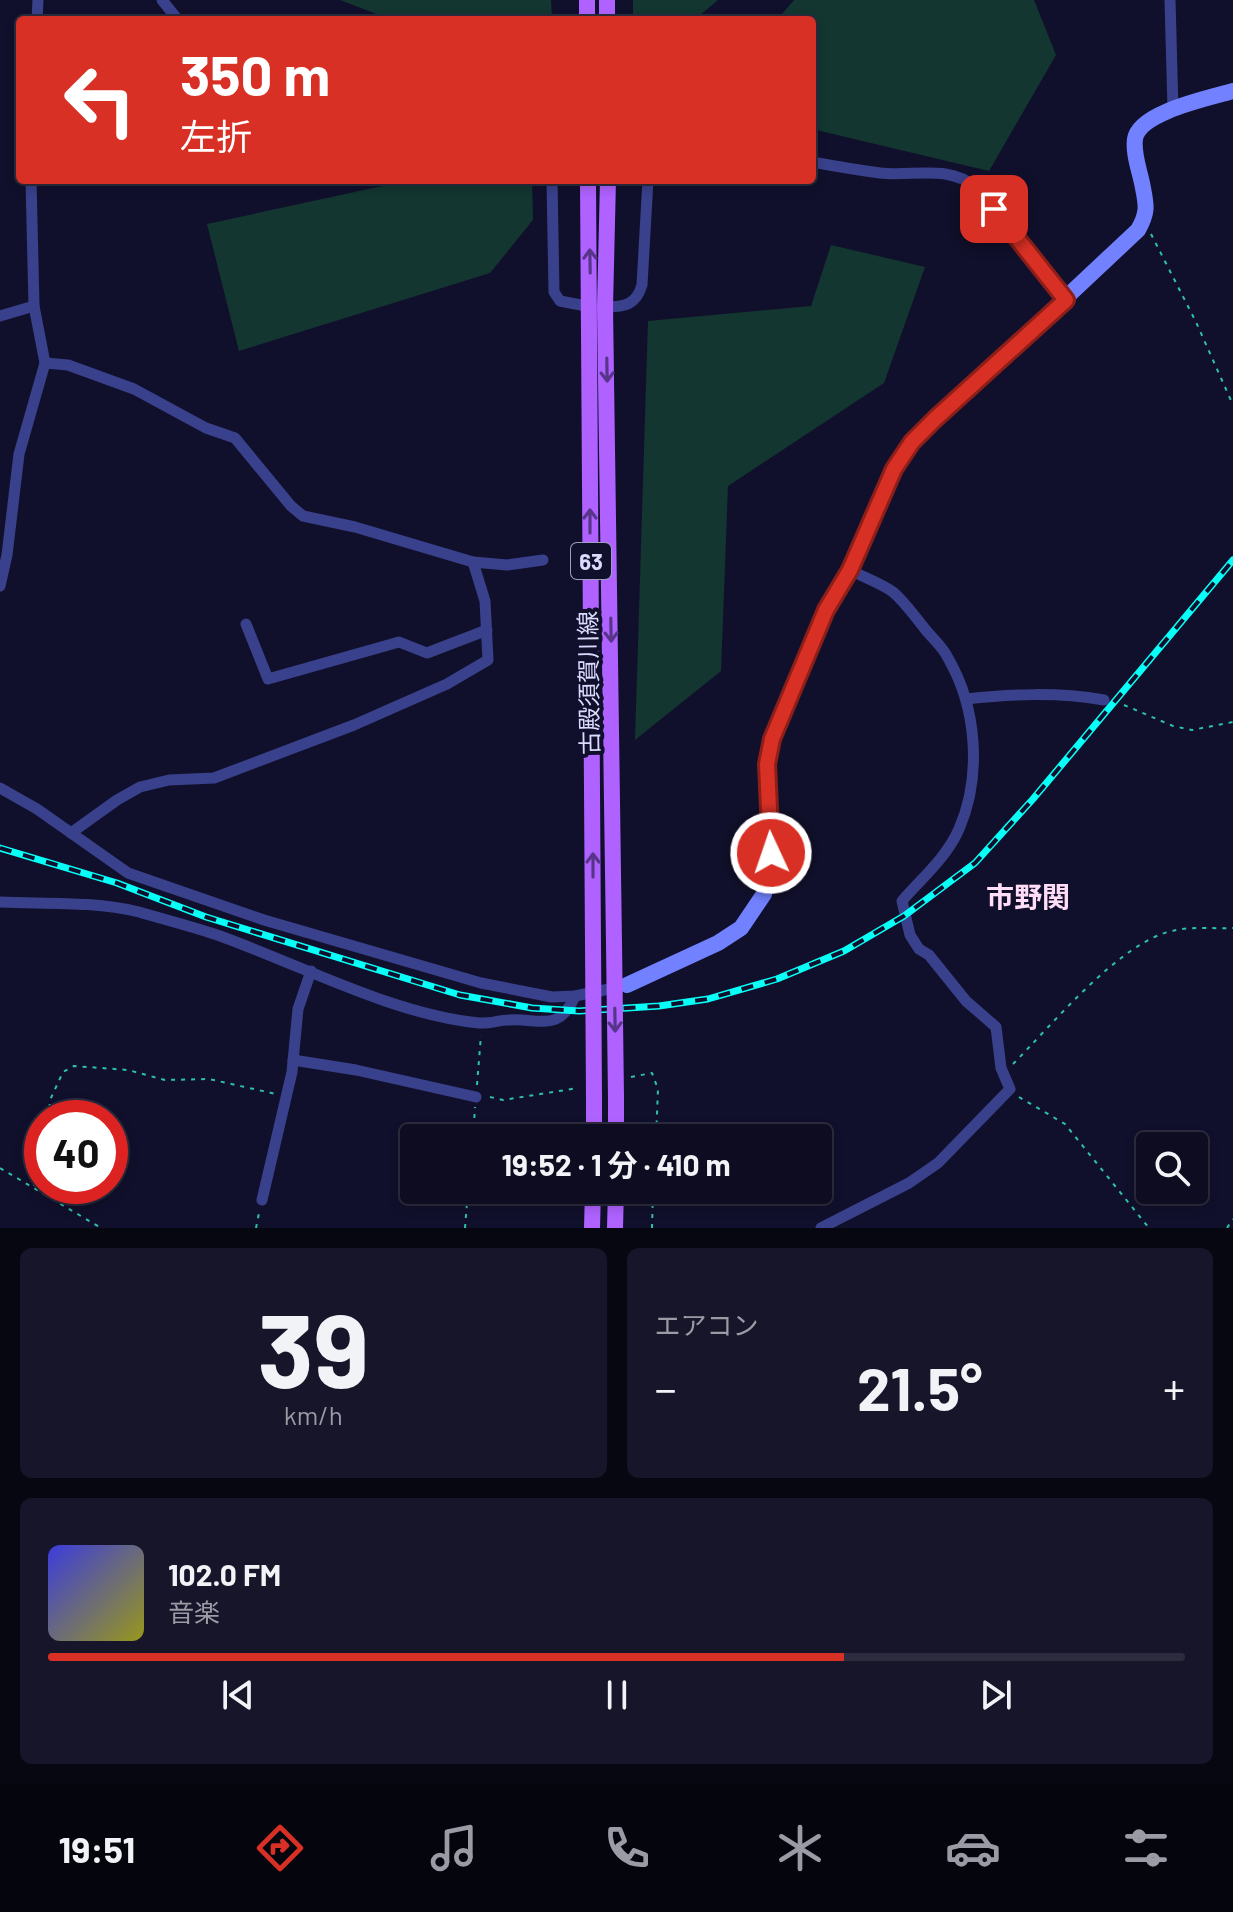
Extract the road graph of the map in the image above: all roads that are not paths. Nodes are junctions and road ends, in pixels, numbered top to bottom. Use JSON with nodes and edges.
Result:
{"nodes":[{"id":1,"x":162,"y":0,"type":"edge"},
{"id":2,"x":1170,"y":0,"type":"edge"},
{"id":3,"x":175,"y":16,"type":"edge"},
{"id":4,"x":1233,"y":91,"type":"edge"},
{"id":5,"x":1173,"y":109,"type":"junction"},
{"id":6,"x":816,"y":163,"type":"edge"},
{"id":7,"x":31,"y":184,"type":"edge"},
{"id":8,"x":552,"y":184,"type":"edge"},
{"id":9,"x":588,"y":184,"type":"edge"},
{"id":10,"x":608,"y":184,"type":"edge"},
{"id":11,"x":648,"y":184,"type":"edge"},
{"id":12,"x":1066,"y":300,"type":"junction"},
{"id":13,"x":34,"y":306,"type":"junction"},
{"id":14,"x":598,"y":307,"type":"junction"},
{"id":15,"x":0,"y":316,"type":"edge"},
{"id":16,"x":45,"y":363,"type":"junction"},
{"id":17,"x":543,"y":560,"type":"dead end"},
{"id":18,"x":473,"y":562,"type":"junction"},
{"id":19,"x":850,"y":570,"type":"junction"},
{"id":20,"x":0,"y":586,"type":"edge"},
{"id":21,"x":246,"y":624,"type":"dead end"},
{"id":22,"x":487,"y":630,"type":"junction"},
{"id":23,"x":966,"y":699,"type":"junction"},
{"id":24,"x":1104,"y":700,"type":"dead end"},
{"id":25,"x":0,"y":788,"type":"edge"},
{"id":26,"x":71,"y":833,"type":"junction"},
{"id":27,"x":0,"y":902,"type":"edge"},
{"id":28,"x":311,"y":971,"type":"junction"},
{"id":29,"x":627,"y":985,"type":"joint"},
{"id":30,"x":575,"y":996,"type":"junction"},
{"id":31,"x":293,"y":1060,"type":"junction"},
{"id":32,"x":476,"y":1097,"type":"road end"},
{"id":33,"x":594,"y":1124,"type":"edge"},
{"id":34,"x":616,"y":1124,"type":"edge"},
{"id":35,"x":262,"y":1200,"type":"road end"},
{"id":36,"x":593,"y":1204,"type":"edge"},
{"id":37,"x":616,"y":1204,"type":"edge"},
{"id":38,"x":592,"y":1228,"type":"edge"},
{"id":39,"x":615,"y":1228,"type":"edge"},
{"id":40,"x":821,"y":1228,"type":"edge"}],
"edges":[{"from":1,"to":3,"type":"street"},
{"from":2,"to":5,"type":"street"},
{"from":4,"to":5,"type":"street"},
{"from":5,"to":12,"type":"street"},
{"from":6,"to":12,"type":"street"},
{"from":7,"to":13,"type":"street"},
{"from":8,"to":14,"type":"street"},
{"from":14,"to":9,"type":"main road","name":"古殿須賀川線","number":"63","one_way":true},
{"from":10,"to":14,"type":"main road","name":"古殿須賀川線","number":"63"},
{"from":11,"to":14,"type":"street"},
{"from":12,"to":19,"type":"street"},
{"from":13,"to":15,"type":"street"},
{"from":13,"to":16,"type":"street"},
{"from":33,"to":14,"type":"main road","name":"古殿須賀川線","number":"63","one_way":true,"bridge":true},
{"from":14,"to":34,"type":"main road","name":"古殿須賀川線","number":"63","one_way":true,"bridge":true},
{"from":16,"to":18,"type":"street"},
{"from":16,"to":20,"type":"street"},
{"from":17,"to":18,"type":"street"},
{"from":18,"to":22,"type":"street"},
{"from":19,"to":23,"type":"street"},
{"from":19,"to":29,"type":"street"},
{"from":21,"to":22,"type":"street"},
{"from":22,"to":26,"type":"street"},
{"from":23,"to":24,"type":"street"},
{"from":23,"to":40,"type":"street"},
{"from":25,"to":26,"type":"street"},
{"from":26,"to":30,"type":"street"},
{"from":27,"to":28,"type":"street"},
{"from":28,"to":30,"type":"street"},
{"from":28,"to":31,"type":"street"},
{"from":29,"to":30,"type":"street"},
{"from":31,"to":32,"type":"street"},
{"from":31,"to":35,"type":"street"},
{"from":36,"to":38,"type":"main road"},
{"from":37,"to":39,"type":"main road"}]}
